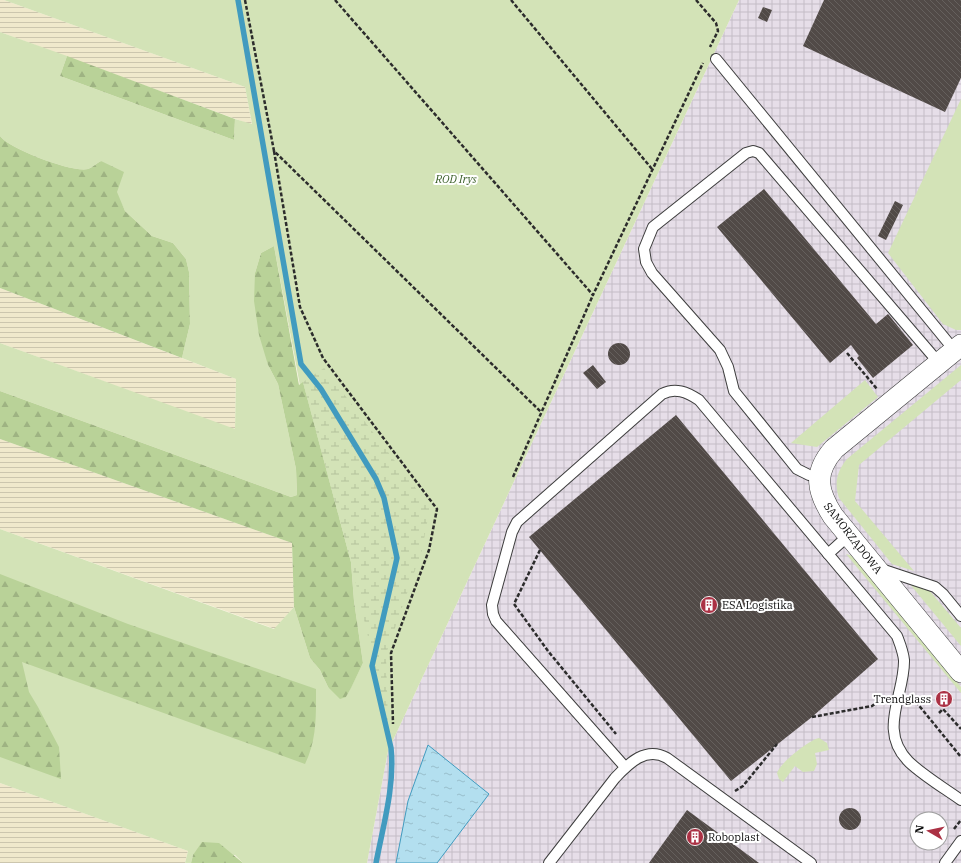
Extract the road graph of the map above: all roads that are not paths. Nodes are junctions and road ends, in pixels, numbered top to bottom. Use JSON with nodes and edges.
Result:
{"nodes":[{"id":1,"x":716,"y":59,"type":"dead end"},
{"id":2,"x":952,"y":353,"type":"edge"},
{"id":3,"x":820,"y":478,"type":"junction"},
{"id":4,"x":849,"y":535,"type":"junction"},
{"id":5,"x":828,"y":554,"type":"junction"},
{"id":6,"x":876,"y":568,"type":"junction"},
{"id":7,"x":961,"y":616,"type":"edge"},
{"id":8,"x":961,"y":672,"type":"edge"},
{"id":9,"x":625,"y":767,"type":"junction"},
{"id":10,"x":961,"y":800,"type":"edge"},
{"id":11,"x":961,"y":841,"type":"edge"},
{"id":12,"x":550,"y":863,"type":"edge"},
{"id":13,"x":811,"y":863,"type":"edge"},
{"id":14,"x":945,"y":863,"type":"edge"}],
"edges":[{"from":1,"to":2,"type":"lane"},
{"from":2,"to":3,"type":"street","name":"SAMORZĄDOWA"},
{"from":2,"to":3,"type":"lane"},
{"from":3,"to":4,"type":"street","name":"SAMORZĄDOWA"},
{"from":4,"to":5,"type":"lane"},
{"from":4,"to":6,"type":"street","name":"SAMORZĄDOWA"},
{"from":5,"to":9,"type":"lane"},
{"from":5,"to":10,"type":"lane"},
{"from":6,"to":7,"type":"lane"},
{"from":6,"to":8,"type":"street","name":"SAMORZĄDOWA"},
{"from":9,"to":12,"type":"lane"},
{"from":9,"to":13,"type":"lane"},
{"from":11,"to":14,"type":"lane"}]}
